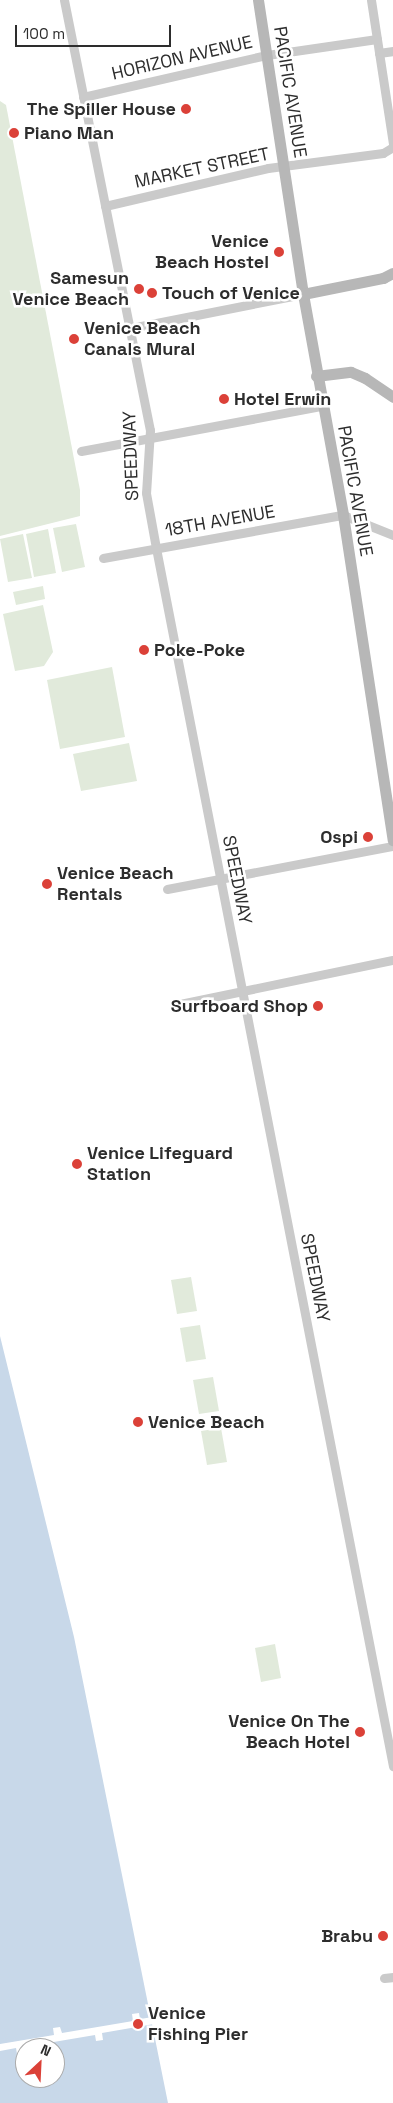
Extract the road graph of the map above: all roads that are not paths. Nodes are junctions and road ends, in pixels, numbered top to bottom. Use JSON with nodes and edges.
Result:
{"nodes":[{"id":1,"x":64,"y":0,"type":"edge"},
{"id":2,"x":258,"y":0,"type":"edge"},
{"id":3,"x":371,"y":0,"type":"edge"},
{"id":4,"x":377,"y":39,"type":"junction"},
{"id":5,"x":393,"y":51,"type":"edge"},
{"id":6,"x":379,"y":53,"type":"junction"},
{"id":7,"x":267,"y":55,"type":"junction"},
{"id":8,"x":84,"y":98,"type":"junction"},
{"id":9,"x":393,"y":143,"type":"edge"},
{"id":10,"x":393,"y":147,"type":"edge"},
{"id":11,"x":284,"y":167,"type":"junction"},
{"id":12,"x":106,"y":206,"type":"junction"},
{"id":13,"x":390,"y":277,"type":"edge"},
{"id":14,"x":302,"y":294,"type":"junction"},
{"id":15,"x":131,"y":328,"type":"junction"},
{"id":16,"x":316,"y":376,"type":"junction"},
{"id":17,"x":393,"y":397,"type":"edge"},
{"id":18,"x":322,"y":406,"type":"junction"},
{"id":19,"x":150,"y":440,"type":"junction"},
{"id":20,"x":81,"y":452,"type":"dead end"},
{"id":21,"x":343,"y":515,"type":"junction"},
{"id":22,"x":393,"y":535,"type":"edge"},
{"id":23,"x":156,"y":548,"type":"junction"},
{"id":24,"x":103,"y":558,"type":"dead end"},
{"id":25,"x":393,"y":840,"type":"edge"},
{"id":26,"x":393,"y":846,"type":"edge"},
{"id":27,"x":221,"y":879,"type":"junction"},
{"id":28,"x":167,"y":889,"type":"dead end"},
{"id":29,"x":393,"y":960,"type":"edge"},
{"id":30,"x":242,"y":990,"type":"junction"},
{"id":31,"x":180,"y":1004,"type":"dead end"},
{"id":32,"x":393,"y":1766,"type":"edge"}],
"edges":[{"from":1,"to":8,"type":"street","name":"SPEEDWAY"},
{"from":2,"to":7,"type":"main road","name":"PACIFIC AVENUE"},
{"from":3,"to":4,"type":"street"},
{"from":4,"to":6,"type":"street"},
{"from":4,"to":7,"type":"street","name":"HORIZON AVENUE"},
{"from":5,"to":6,"type":"street"},
{"from":6,"to":9,"type":"street"},
{"from":7,"to":8,"type":"street","name":"HORIZON AVENUE"},
{"from":7,"to":11,"type":"main road","name":"PACIFIC AVENUE"},
{"from":8,"to":12,"type":"street","name":"SPEEDWAY"},
{"from":10,"to":11,"type":"street","name":"MARKET STREET"},
{"from":11,"to":12,"type":"street","name":"MARKET STREET"},
{"from":11,"to":14,"type":"main road","name":"PACIFIC AVENUE"},
{"from":12,"to":15,"type":"street","name":"SPEEDWAY"},
{"from":13,"to":14,"type":"main road"},
{"from":14,"to":15,"type":"street"},
{"from":14,"to":16,"type":"main road","name":"PACIFIC AVENUE"},
{"from":15,"to":19,"type":"street","name":"SPEEDWAY"},
{"from":16,"to":17,"type":"main road"},
{"from":16,"to":18,"type":"main road","name":"PACIFIC AVENUE"},
{"from":18,"to":19,"type":"street"},
{"from":18,"to":21,"type":"main road","name":"PACIFIC AVENUE"},
{"from":19,"to":20,"type":"street"},
{"from":19,"to":23,"type":"street","name":"SPEEDWAY"},
{"from":21,"to":22,"type":"street"},
{"from":21,"to":23,"type":"street","name":"18TH AVENUE"},
{"from":21,"to":25,"type":"main road","name":"PACIFIC AVENUE"},
{"from":23,"to":24,"type":"street","name":"18TH AVENUE"},
{"from":23,"to":27,"type":"street","name":"SPEEDWAY"},
{"from":26,"to":27,"type":"street"},
{"from":27,"to":28,"type":"street"},
{"from":27,"to":30,"type":"street","name":"SPEEDWAY"},
{"from":29,"to":30,"type":"street"},
{"from":30,"to":31,"type":"street"},
{"from":30,"to":32,"type":"street","name":"SPEEDWAY"}]}
